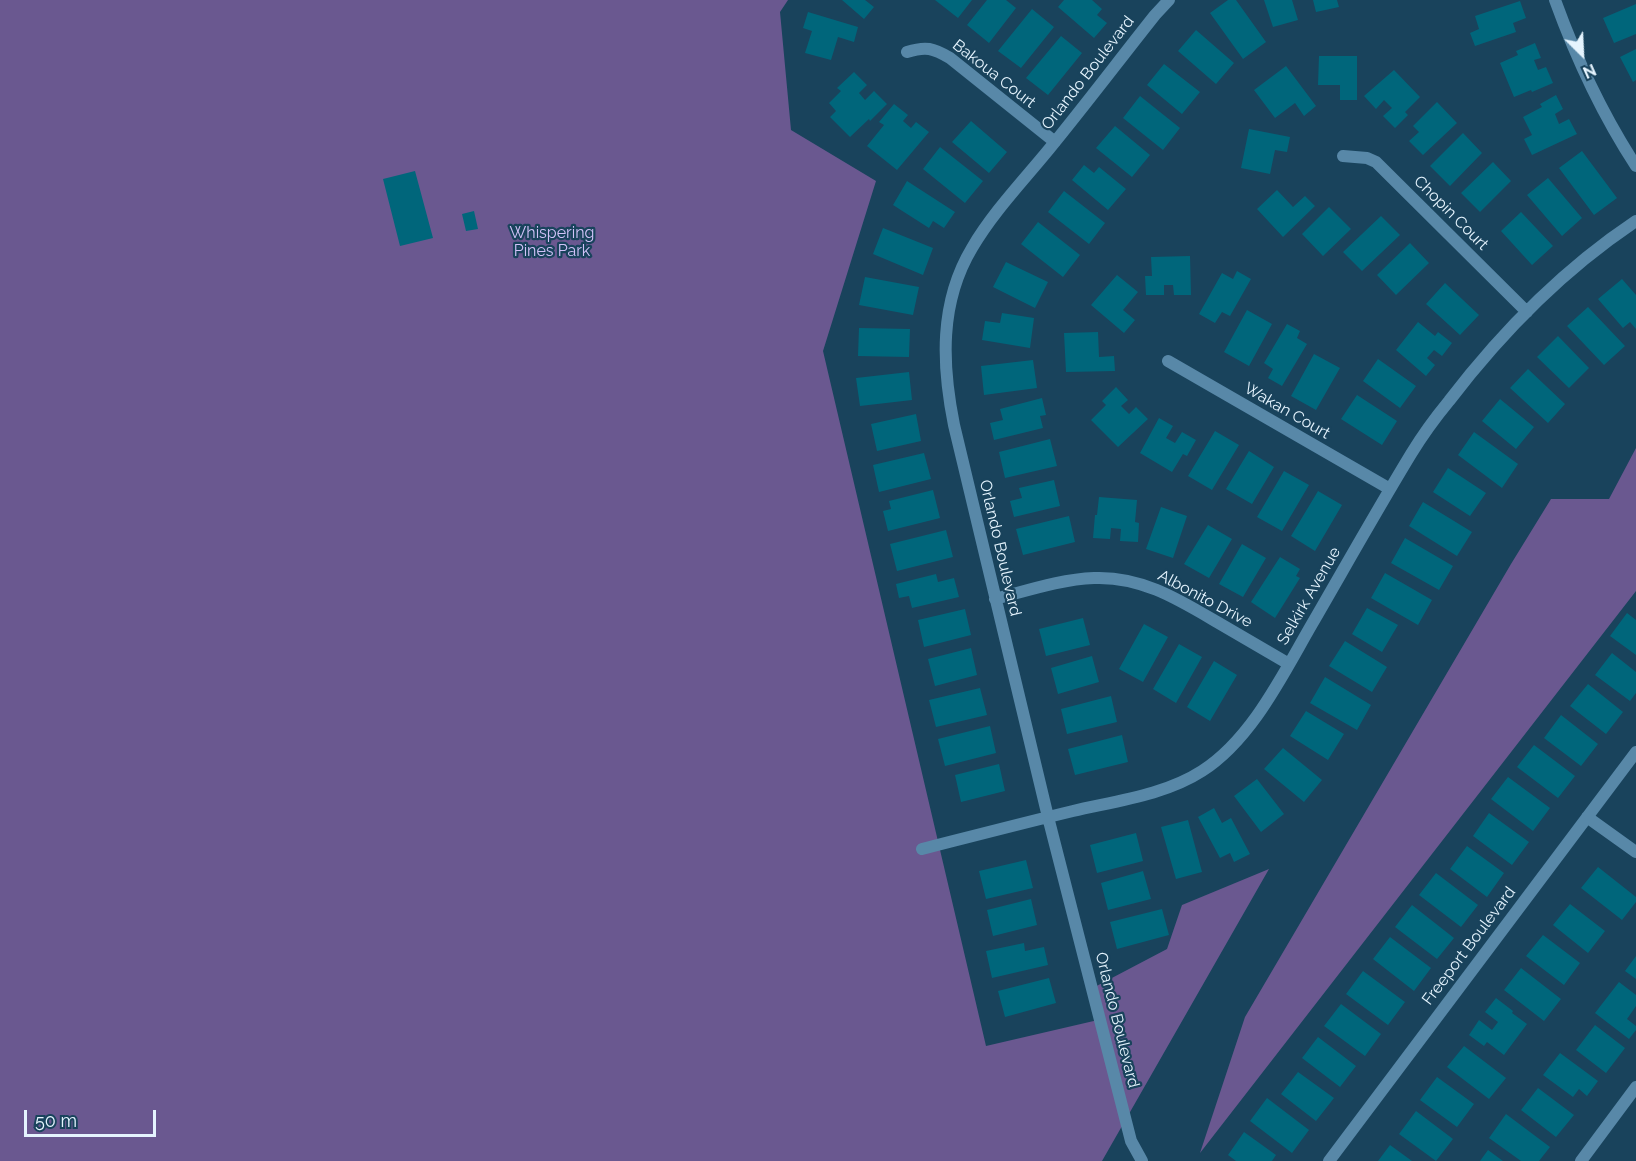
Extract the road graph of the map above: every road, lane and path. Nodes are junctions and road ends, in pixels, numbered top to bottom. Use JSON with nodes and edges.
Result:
{"nodes":[{"id":1,"x":1169,"y":0,"type":"edge"},
{"id":2,"x":1555,"y":0,"type":"edge"},
{"id":3,"x":908,"y":52,"type":"dead end"},
{"id":4,"x":1055,"y":142,"type":"junction"},
{"id":5,"x":1343,"y":156,"type":"dead end"},
{"id":6,"x":1636,"y":166,"type":"edge"},
{"id":7,"x":1636,"y":221,"type":"edge"},
{"id":8,"x":1527,"y":312,"type":"junction"},
{"id":9,"x":1168,"y":361,"type":"dead end"},
{"id":10,"x":1390,"y":489,"type":"junction"},
{"id":11,"x":995,"y":599,"type":"junction"},
{"id":12,"x":1288,"y":664,"type":"junction"},
{"id":13,"x":1636,"y":752,"type":"edge"},
{"id":14,"x":1048,"y":817,"type":"junction"},
{"id":15,"x":1587,"y":817,"type":"junction"},
{"id":16,"x":922,"y":849,"type":"dead end"},
{"id":17,"x":1636,"y":852,"type":"edge"},
{"id":18,"x":1636,"y":1087,"type":"edge"},
{"id":19,"x":1142,"y":1161,"type":"edge"},
{"id":20,"x":1329,"y":1161,"type":"edge"},
{"id":21,"x":1581,"y":1161,"type":"edge"}],
"edges":[{"from":1,"to":4,"type":"street","name":"Orlando Boulevard"},
{"from":2,"to":6,"type":"street"},
{"from":3,"to":4,"type":"street","name":"Bakoua Court"},
{"from":4,"to":11,"type":"street","name":"Orlando Boulevard"},
{"from":5,"to":8,"type":"street","name":"Chopin Court"},
{"from":7,"to":8,"type":"street","name":"Selkirk Avenue"},
{"from":8,"to":10,"type":"street","name":"Selkirk Avenue"},
{"from":9,"to":10,"type":"street","name":"Wakan Court"},
{"from":10,"to":12,"type":"street","name":"Selkirk Avenue"},
{"from":11,"to":12,"type":"street","name":"Albonito Drive"},
{"from":11,"to":14,"type":"street","name":"Orlando Boulevard"},
{"from":12,"to":14,"type":"street","name":"Selkirk Avenue"},
{"from":13,"to":15,"type":"street","name":"Freeport Boulevard"},
{"from":14,"to":16,"type":"street","name":"Selkirk Avenue"},
{"from":14,"to":19,"type":"street","name":"Orlando Boulevard"},
{"from":15,"to":17,"type":"street"},
{"from":15,"to":20,"type":"street","name":"Freeport Boulevard"},
{"from":18,"to":21,"type":"street"}]}
